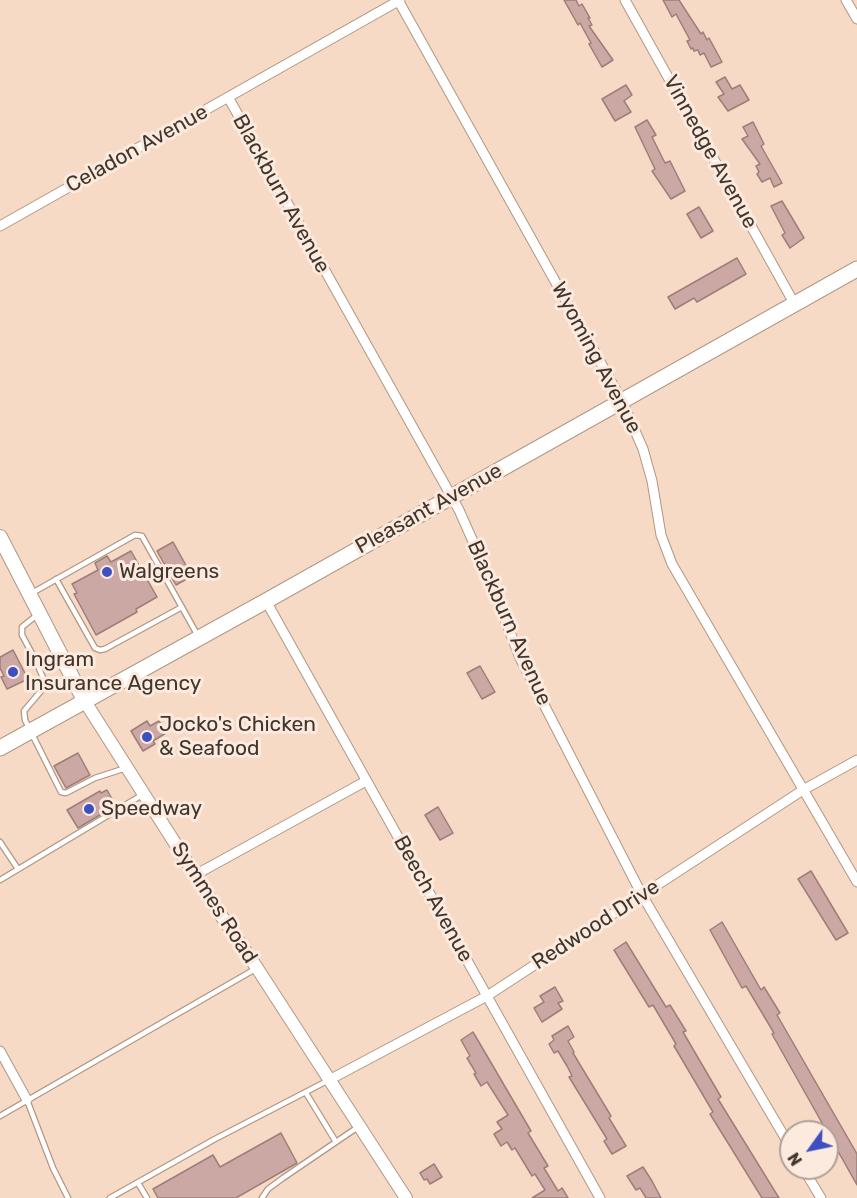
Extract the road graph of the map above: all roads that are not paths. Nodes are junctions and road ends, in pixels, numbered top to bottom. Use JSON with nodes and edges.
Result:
{"nodes":[{"id":1,"x":399,"y":0,"type":"edge"},
{"id":2,"x":625,"y":0,"type":"edge"},
{"id":3,"x":846,"y":0,"type":"edge"},
{"id":4,"x":857,"y":19,"type":"edge"},
{"id":5,"x":228,"y":98,"type":"junction"},
{"id":6,"x":0,"y":226,"type":"edge"},
{"id":7,"x":857,"y":269,"type":"edge"},
{"id":8,"x":794,"y":303,"type":"junction"},
{"id":9,"x":622,"y":401,"type":"junction"},
{"id":10,"x":450,"y":497,"type":"junction"},
{"id":11,"x":0,"y":537,"type":"edge"},
{"id":12,"x":56,"y":579,"type":"junction"},
{"id":13,"x":29,"y":594,"type":"junction"},
{"id":14,"x":266,"y":601,"type":"junction"},
{"id":15,"x":182,"y":607,"type":"junction"},
{"id":16,"x":39,"y":613,"type":"junction"},
{"id":17,"x":199,"y":637,"type":"junction"},
{"id":18,"x":84,"y":700,"type":"junction"},
{"id":19,"x":31,"y":730,"type":"junction"},
{"id":20,"x":0,"y":747,"type":"edge"},
{"id":21,"x":857,"y":760,"type":"edge"},
{"id":22,"x":126,"y":768,"type":"junction"},
{"id":23,"x":366,"y":781,"type":"junction"},
{"id":24,"x":804,"y":790,"type":"junction"},
{"id":25,"x":143,"y":795,"type":"junction"},
{"id":26,"x":0,"y":842,"type":"edge"},
{"id":27,"x":18,"y":869,"type":"junction"},
{"id":28,"x":195,"y":876,"type":"junction"},
{"id":29,"x":0,"y":880,"type":"edge"},
{"id":30,"x":857,"y":882,"type":"edge"},
{"id":31,"x":642,"y":895,"type":"junction"},
{"id":32,"x":257,"y":968,"type":"junction"},
{"id":33,"x":487,"y":996,"type":"junction"},
{"id":34,"x":0,"y":1051,"type":"edge"},
{"id":35,"x":329,"y":1080,"type":"junction"},
{"id":36,"x":306,"y":1093,"type":"junction"},
{"id":37,"x":27,"y":1100,"type":"junction"},
{"id":38,"x":0,"y":1116,"type":"edge"},
{"id":39,"x":360,"y":1126,"type":"junction"},
{"id":40,"x":779,"y":1128,"type":"edge"},
{"id":41,"x":336,"y":1142,"type":"junction"},
{"id":42,"x":810,"y":1180,"type":"edge"},
{"id":43,"x":138,"y":1183,"type":"junction"},
{"id":44,"x":68,"y":1198,"type":"edge"},
{"id":45,"x":112,"y":1198,"type":"edge"},
{"id":46,"x":147,"y":1198,"type":"edge"},
{"id":47,"x":262,"y":1198,"type":"edge"},
{"id":48,"x":406,"y":1198,"type":"edge"},
{"id":49,"x":600,"y":1198,"type":"edge"},
{"id":50,"x":821,"y":1198,"type":"edge"}],
"edges":[{"from":1,"to":5,"type":"street","name":"Celadon Avenue"},
{"from":1,"to":9,"type":"street","name":"Wyoming Avenue"},
{"from":2,"to":8,"type":"street","name":"Vinnedge Avenue"},
{"from":3,"to":4,"type":"street"},
{"from":5,"to":6,"type":"street","name":"Celadon Avenue"},
{"from":5,"to":10,"type":"street","name":"Blackburn Avenue"},
{"from":7,"to":8,"type":"main road","name":"Pleasant Avenue"},
{"from":8,"to":9,"type":"main road","name":"Pleasant Avenue"},
{"from":9,"to":10,"type":"main road","name":"Pleasant Avenue"},
{"from":9,"to":24,"type":"street","name":"Wyoming Avenue"},
{"from":10,"to":14,"type":"main road","name":"Pleasant Avenue"},
{"from":10,"to":31,"type":"street","name":"Blackburn Avenue"},
{"from":11,"to":13,"type":"main road","name":"Symmes Road"},
{"from":12,"to":13,"type":"lane"},
{"from":12,"to":15,"type":"lane"},
{"from":12,"to":15,"type":"lane"},
{"from":13,"to":16,"type":"main road","name":"Symmes Road"},
{"from":14,"to":17,"type":"main road","name":"Pleasant Avenue"},
{"from":14,"to":23,"type":"street","name":"Beech Avenue"},
{"from":15,"to":17,"type":"lane"},
{"from":16,"to":18,"type":"main road","name":"Symmes Road"},
{"from":16,"to":19,"type":"lane"},
{"from":17,"to":18,"type":"main road","name":"Pleasant Avenue"},
{"from":18,"to":19,"type":"main road","name":"Pleasant Avenue"},
{"from":18,"to":22,"type":"street","name":"Symmes Road"},
{"from":19,"to":20,"type":"main road","name":"Pleasant Avenue"},
{"from":19,"to":22,"type":"lane"},
{"from":21,"to":24,"type":"street","name":"Redwood Drive"},
{"from":22,"to":25,"type":"street","name":"Symmes Road"},
{"from":23,"to":28,"type":"street"},
{"from":23,"to":33,"type":"street","name":"Beech Avenue"},
{"from":24,"to":30,"type":"street","name":"Wyoming Avenue"},
{"from":24,"to":31,"type":"street","name":"Redwood Drive"},
{"from":25,"to":27,"type":"lane"},
{"from":25,"to":28,"type":"street","name":"Symmes Road"},
{"from":26,"to":27,"type":"lane"},
{"from":27,"to":29,"type":"lane"},
{"from":28,"to":32,"type":"street","name":"Symmes Road"},
{"from":31,"to":33,"type":"street","name":"Redwood Drive"},
{"from":31,"to":40,"type":"street","name":"Blackburn Avenue"},
{"from":32,"to":35,"type":"street","name":"Symmes Road"},
{"from":32,"to":37,"type":"lane"},
{"from":33,"to":35,"type":"street","name":"Redwood Drive"},
{"from":33,"to":49,"type":"street","name":"Beech Avenue"},
{"from":34,"to":37,"type":"street"},
{"from":35,"to":36,"type":"lane"},
{"from":35,"to":39,"type":"street","name":"Symmes Road"},
{"from":36,"to":41,"type":"lane"},
{"from":36,"to":43,"type":"lane"},
{"from":37,"to":38,"type":"lane"},
{"from":37,"to":44,"type":"lane"},
{"from":39,"to":41,"type":"lane"},
{"from":39,"to":48,"type":"street","name":"Symmes Road"},
{"from":41,"to":47,"type":"lane"},
{"from":42,"to":50,"type":"street"},
{"from":43,"to":45,"type":"lane"},
{"from":43,"to":46,"type":"lane"}]}
